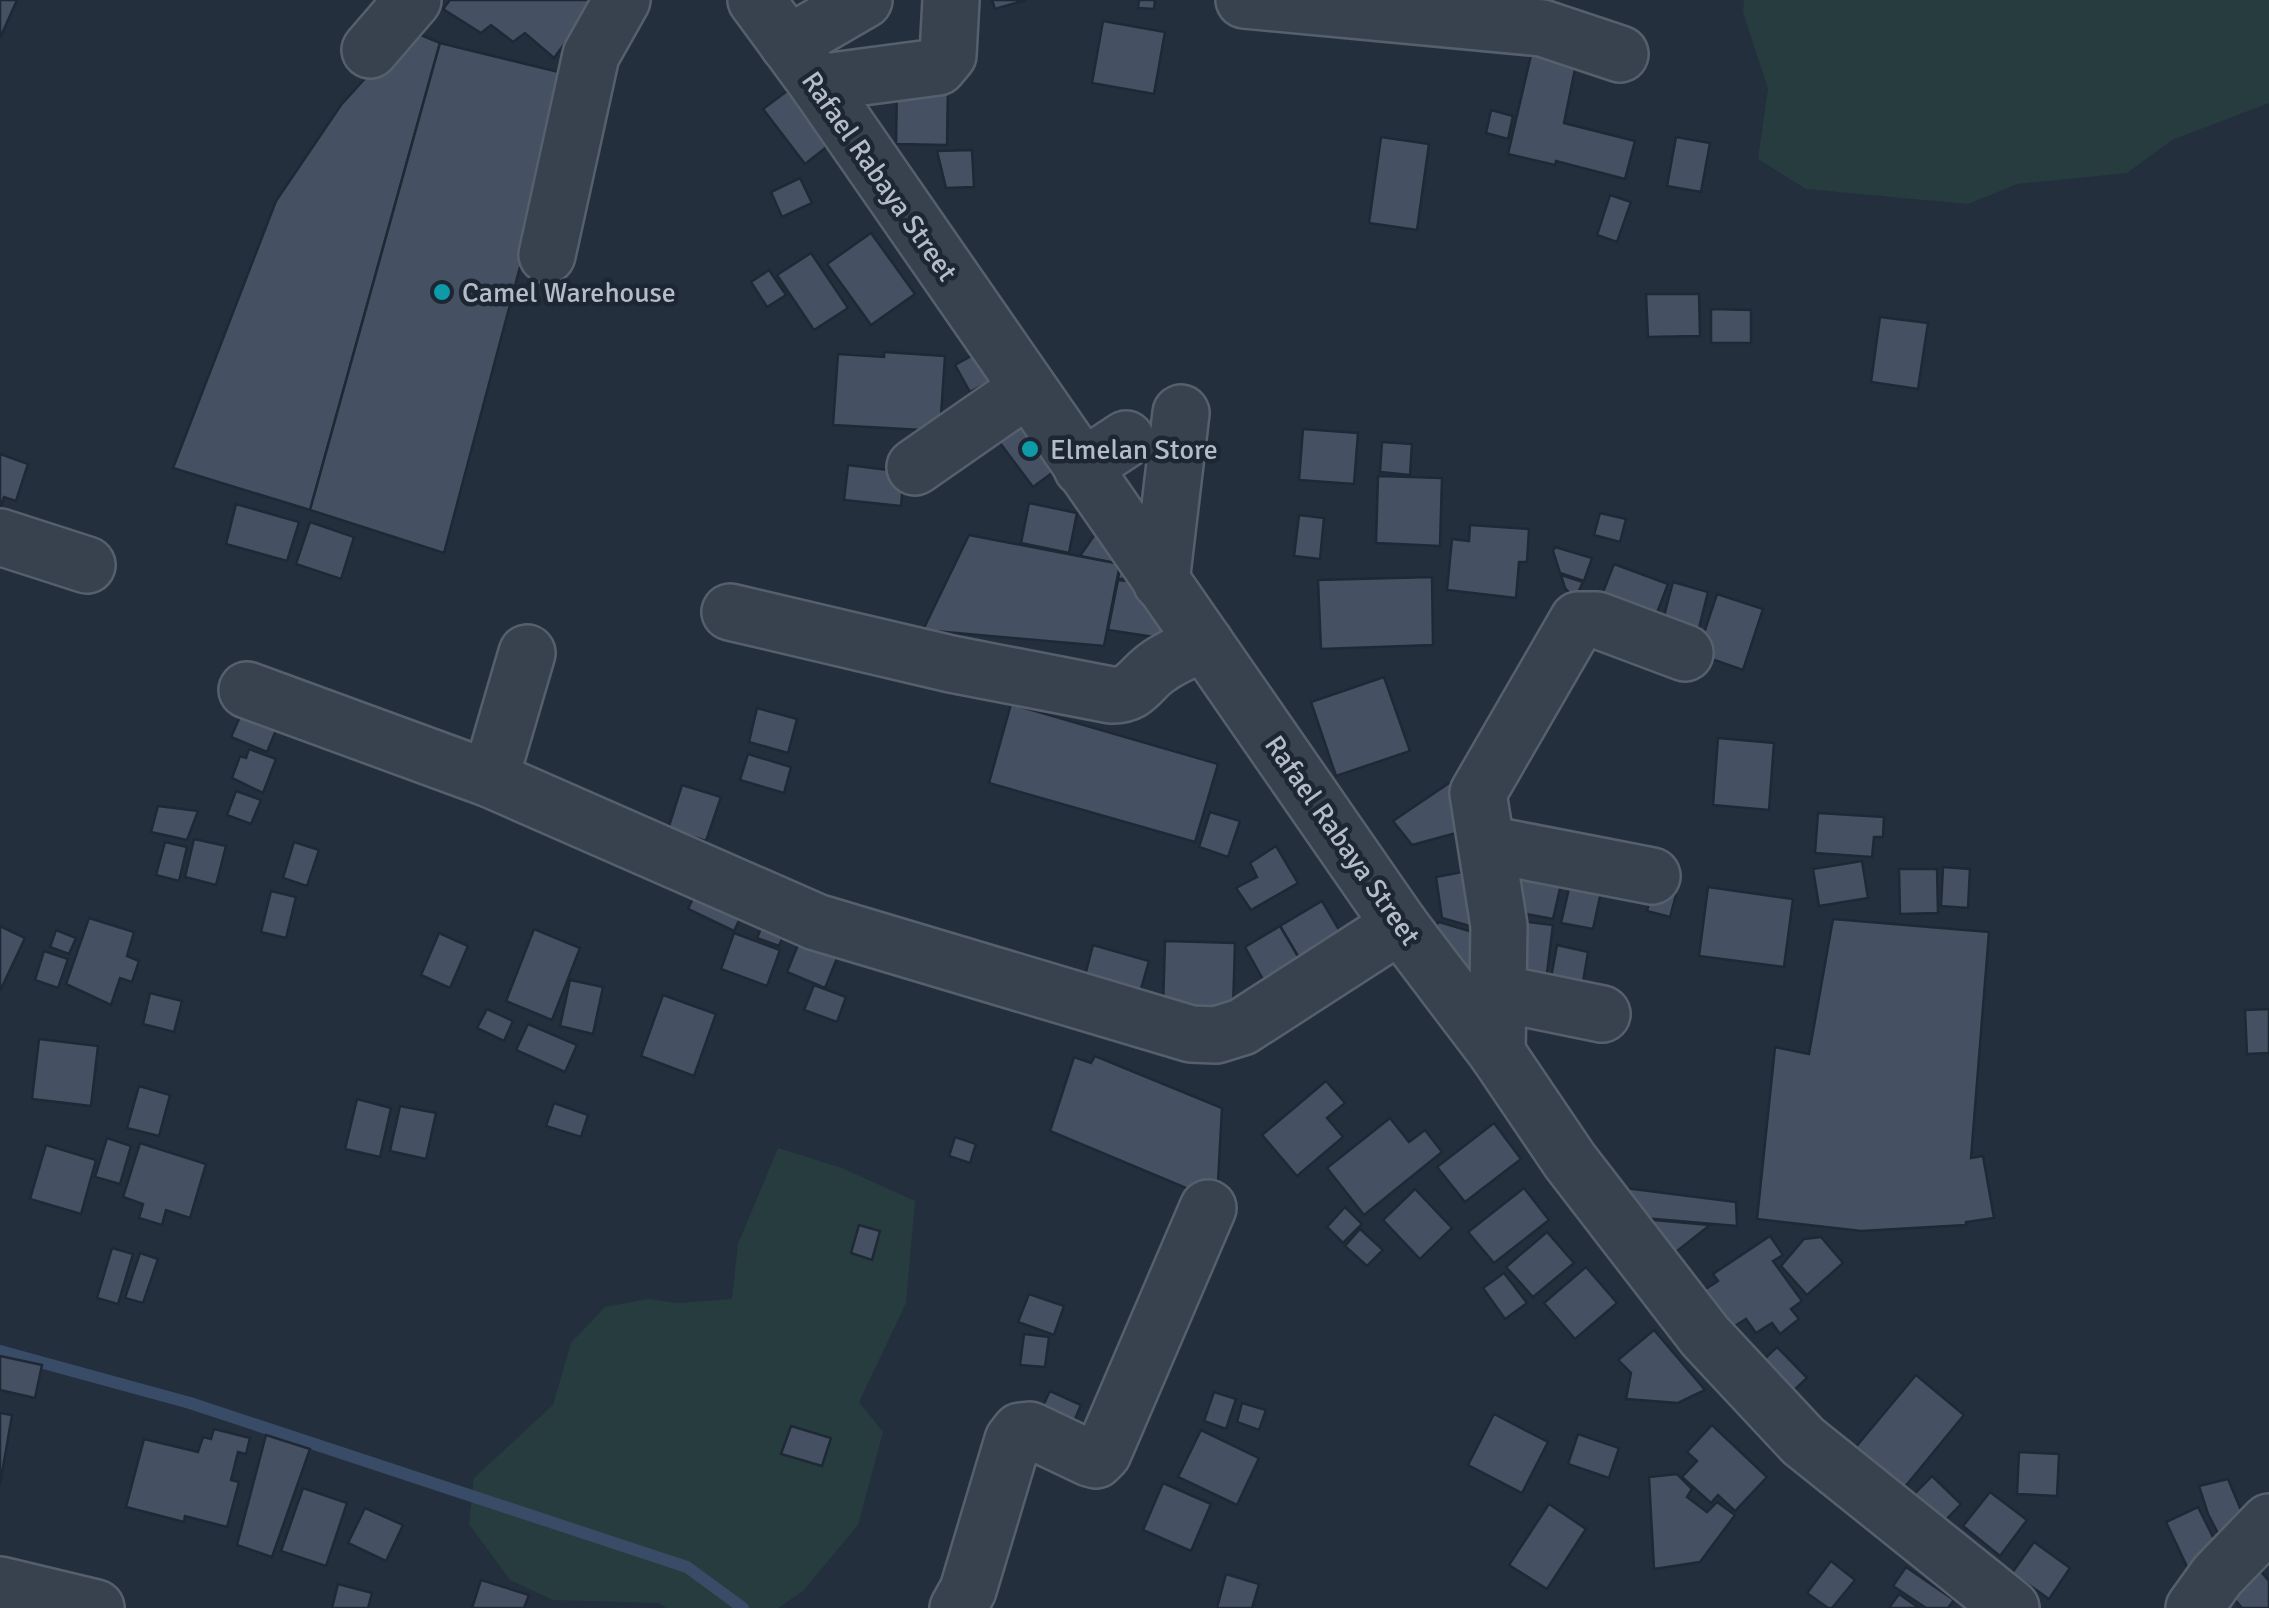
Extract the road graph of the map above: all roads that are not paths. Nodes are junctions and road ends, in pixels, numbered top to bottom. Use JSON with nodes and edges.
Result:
{"nodes":[{"id":1,"x":413,"y":0,"type":"edge"},
{"id":2,"x":622,"y":0,"type":"edge"},
{"id":3,"x":756,"y":0,"type":"edge"},
{"id":4,"x":864,"y":0,"type":"edge"},
{"id":5,"x":951,"y":0,"type":"edge"},
{"id":6,"x":1244,"y":0,"type":"edge"},
{"id":7,"x":370,"y":50,"type":"dead end"},
{"id":8,"x":1620,"y":54,"type":"dead end"},
{"id":9,"x":802,"y":64,"type":"junction"},
{"id":10,"x":547,"y":255,"type":"dead end"},
{"id":11,"x":1027,"y":389,"type":"junction"},
{"id":12,"x":1181,"y":413,"type":"dead end"},
{"id":13,"x":915,"y":466,"type":"dead end"},
{"id":14,"x":0,"y":537,"type":"edge"},
{"id":15,"x":87,"y":566,"type":"dead end"},
{"id":16,"x":1162,"y":582,"type":"junction"},
{"id":17,"x":730,"y":612,"type":"dead end"},
{"id":18,"x":1205,"y":643,"type":"junction"},
{"id":19,"x":527,"y":653,"type":"dead end"},
{"id":20,"x":1685,"y":653,"type":"dead end"},
{"id":21,"x":247,"y":690,"type":"dead end"},
{"id":22,"x":490,"y":779,"type":"junction"},
{"id":23,"x":1487,"y":844,"type":"junction"},
{"id":24,"x":1652,"y":876,"type":"dead end"},
{"id":25,"x":1400,"y":924,"type":"junction"},
{"id":26,"x":1498,"y":993,"type":"junction"},
{"id":27,"x":1602,"y":1014,"type":"dead end"},
{"id":28,"x":1497,"y":1053,"type":"junction"},
{"id":29,"x":1208,"y":1208,"type":"dead end"},
{"id":30,"x":2269,"y":1522,"type":"edge"},
{"id":31,"x":0,"y":1585,"type":"edge"},
{"id":32,"x":96,"y":1608,"type":"edge"},
{"id":33,"x":958,"y":1608,"type":"edge"},
{"id":34,"x":2011,"y":1608,"type":"edge"},
{"id":35,"x":2194,"y":1608,"type":"edge"}],
"edges":[{"from":1,"to":7,"type":"street"},
{"from":2,"to":10,"type":"street"},
{"from":3,"to":9,"type":"street","name":"Rafael Rabaya Street"},
{"from":4,"to":9,"type":"street"},
{"from":5,"to":9,"type":"street"},
{"from":6,"to":8,"type":"street"},
{"from":9,"to":11,"type":"street","name":"Rafael Rabaya Street"},
{"from":11,"to":13,"type":"street"},
{"from":11,"to":16,"type":"street","name":"Rafael Rabaya Street"},
{"from":12,"to":16,"type":"street"},
{"from":14,"to":15,"type":"street"},
{"from":16,"to":18,"type":"street","name":"Rafael Rabaya Street"},
{"from":17,"to":18,"type":"street"},
{"from":18,"to":25,"type":"street","name":"Rafael Rabaya Street"},
{"from":19,"to":22,"type":"street"},
{"from":20,"to":23,"type":"street"},
{"from":21,"to":22,"type":"street"},
{"from":22,"to":25,"type":"street"},
{"from":23,"to":24,"type":"street"},
{"from":23,"to":26,"type":"street"},
{"from":25,"to":28,"type":"street","name":"Rafael Rabaya Street"},
{"from":26,"to":27,"type":"street"},
{"from":26,"to":28,"type":"street"},
{"from":28,"to":34,"type":"street","name":"Rafael Rabaya Street"},
{"from":29,"to":33,"type":"street"},
{"from":30,"to":35,"type":"street"},
{"from":31,"to":32,"type":"street"}]}
